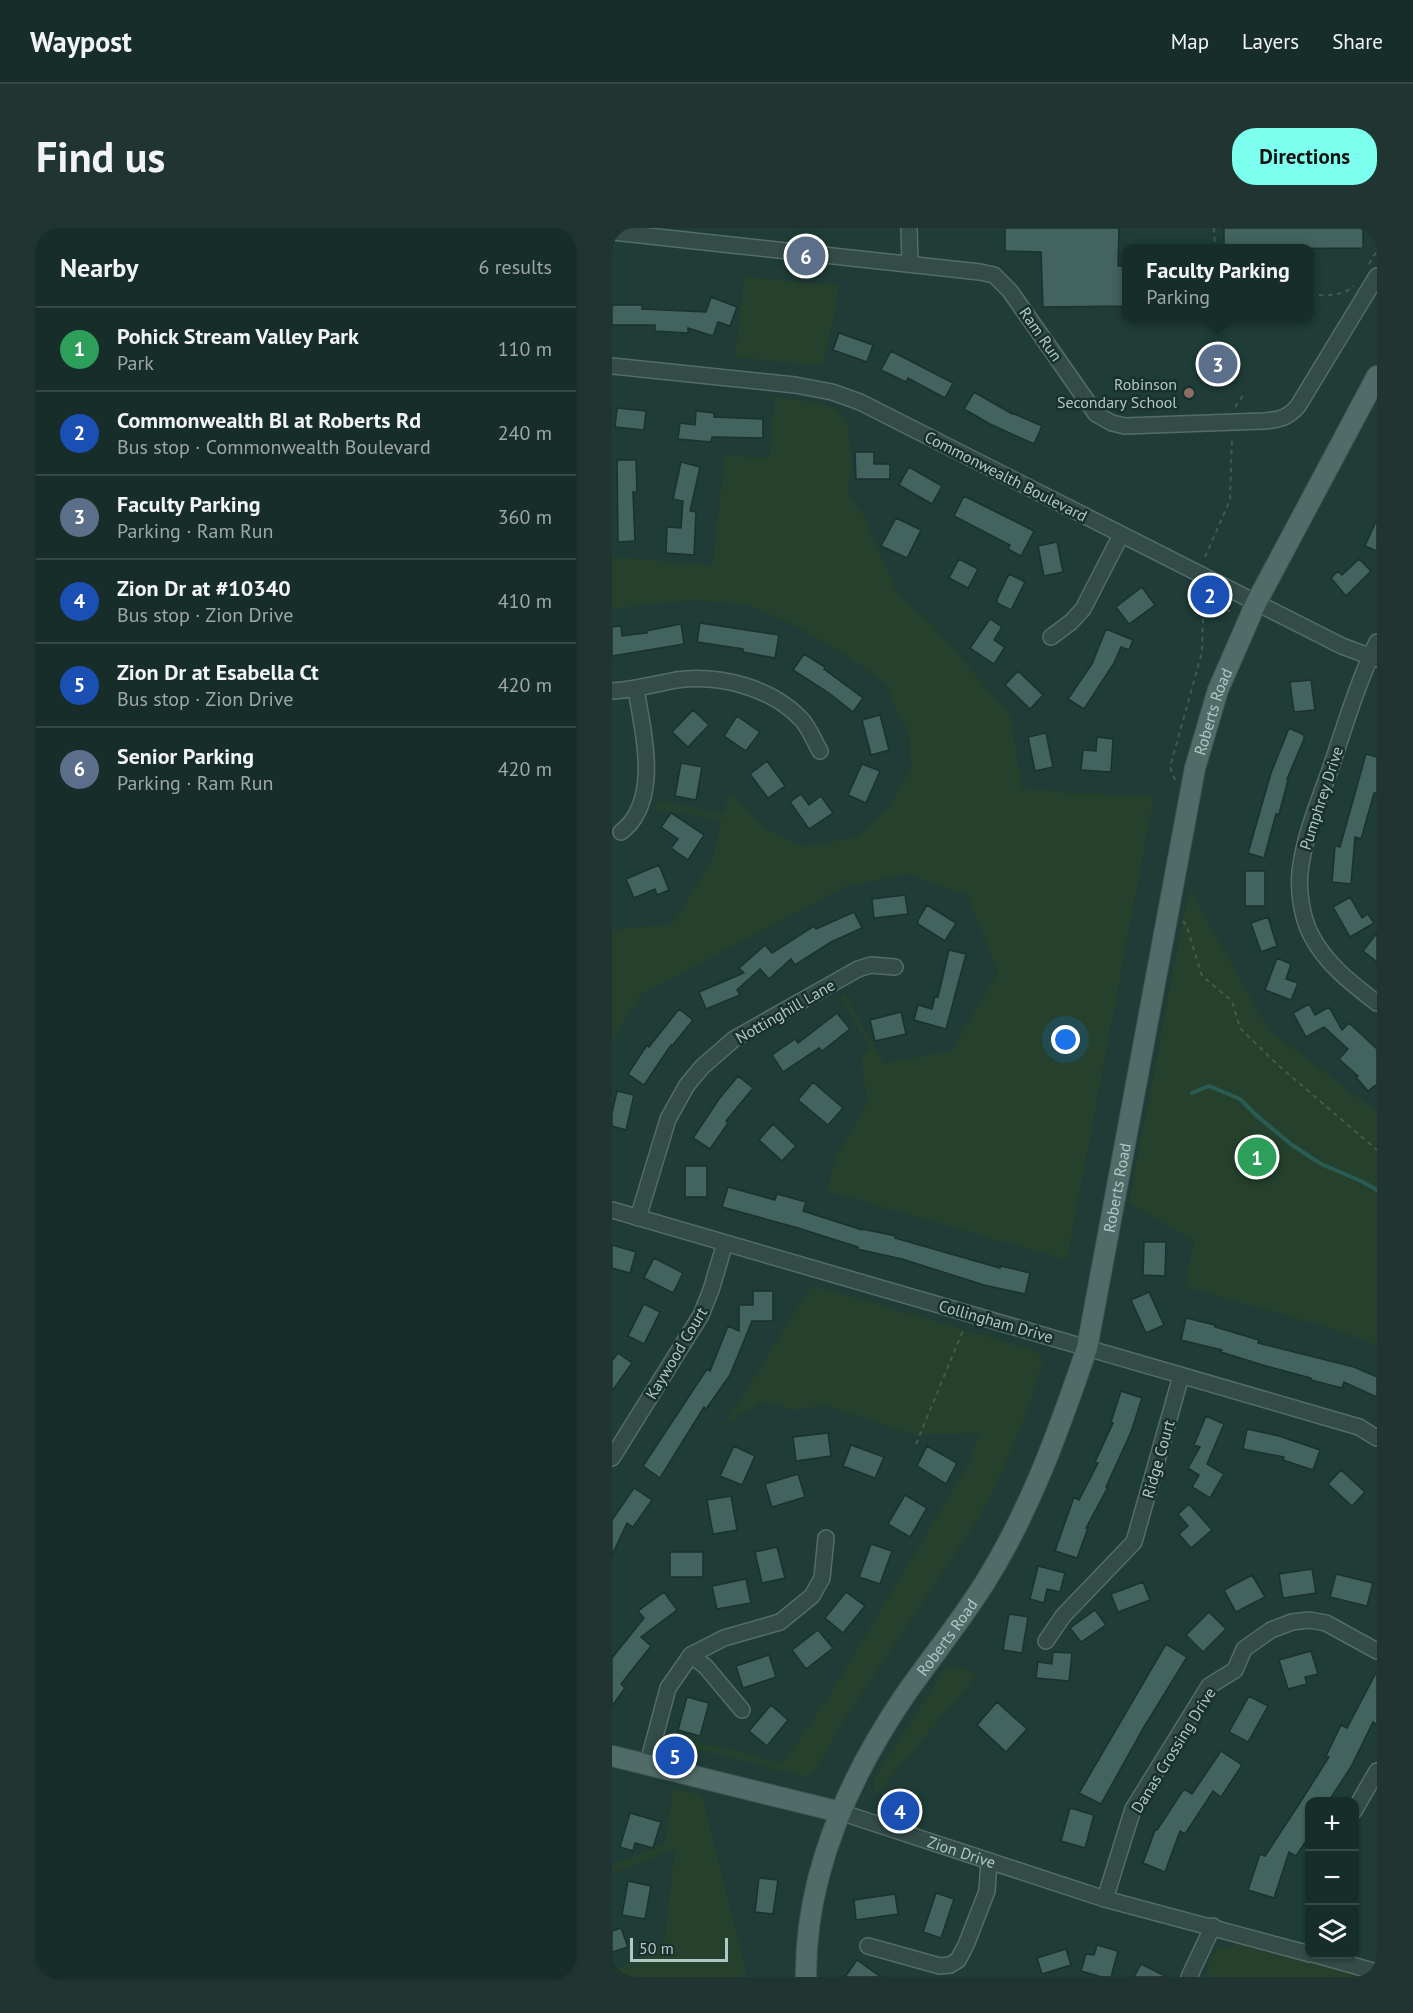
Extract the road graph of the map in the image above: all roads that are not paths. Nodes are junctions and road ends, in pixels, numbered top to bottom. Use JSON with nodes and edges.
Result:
{"nodes":[{"id":1,"x":909,"y":228,"type":"edge"},
{"id":2,"x":612,"y":232,"type":"edge"},
{"id":3,"x":910,"y":264,"type":"junction"},
{"id":4,"x":1372,"y":272,"type":"edge"},
{"id":5,"x":612,"y":366,"type":"edge"},
{"id":6,"x":1377,"y":376,"type":"edge"},
{"id":7,"x":1121,"y":535,"type":"junction"},
{"id":8,"x":1256,"y":603,"type":"junction"},
{"id":9,"x":1051,"y":638,"type":"dead end"},
{"id":10,"x":1377,"y":642,"type":"edge"},
{"id":11,"x":1373,"y":658,"type":"edge"},
{"id":12,"x":636,"y":689,"type":"junction"},
{"id":13,"x":612,"y":691,"type":"edge"},
{"id":14,"x":820,"y":751,"type":"dead end"},
{"id":15,"x":621,"y":832,"type":"dead end"},
{"id":16,"x":895,"y":967,"type":"dead end"},
{"id":17,"x":1377,"y":1003,"type":"edge"},
{"id":18,"x":612,"y":1210,"type":"edge"},
{"id":19,"x":638,"y":1218,"type":"junction"},
{"id":20,"x":725,"y":1243,"type":"junction"},
{"id":21,"x":1087,"y":1348,"type":"junction"},
{"id":22,"x":1181,"y":1376,"type":"junction"},
{"id":23,"x":1377,"y":1438,"type":"edge"},
{"id":24,"x":612,"y":1458,"type":"edge"},
{"id":25,"x":826,"y":1538,"type":"dead end"},
{"id":26,"x":1046,"y":1641,"type":"dead end"},
{"id":27,"x":1377,"y":1651,"type":"edge"},
{"id":28,"x":691,"y":1655,"type":"junction"},
{"id":29,"x":742,"y":1710,"type":"dead end"},
{"id":30,"x":612,"y":1756,"type":"edge"},
{"id":31,"x":648,"y":1763,"type":"junction"},
{"id":32,"x":1376,"y":1775,"type":"edge"},
{"id":33,"x":1359,"y":1803,"type":"edge"},
{"id":34,"x":840,"y":1812,"type":"junction"},
{"id":35,"x":989,"y":1861,"type":"junction"},
{"id":36,"x":1105,"y":1899,"type":"junction"},
{"id":37,"x":1213,"y":1926,"type":"junction"},
{"id":38,"x":868,"y":1946,"type":"dead end"},
{"id":39,"x":1305,"y":1952,"type":"edge"},
{"id":40,"x":1329,"y":1959,"type":"edge"},
{"id":41,"x":1377,"y":1972,"type":"edge"},
{"id":42,"x":806,"y":1977,"type":"edge"},
{"id":43,"x":1189,"y":1977,"type":"edge"}],
"edges":[{"from":1,"to":3,"type":"street"},
{"from":2,"to":3,"type":"street","name":"Ram Run"},
{"from":3,"to":4,"type":"street","name":"Ram Run"},
{"from":5,"to":7,"type":"street","name":"Commonwealth Boulevard"},
{"from":6,"to":8,"type":"main road","name":"Roberts Road"},
{"from":7,"to":8,"type":"street","name":"Commonwealth Boulevard"},
{"from":7,"to":9,"type":"street"},
{"from":8,"to":11,"type":"street","name":"Commonwealth Boulevard"},
{"from":8,"to":21,"type":"main road","name":"Roberts Road"},
{"from":10,"to":11,"type":"street","name":"Pumphrey Drive"},
{"from":11,"to":17,"type":"street","name":"Pumphrey Drive"},
{"from":12,"to":13,"type":"street"},
{"from":12,"to":14,"type":"street"},
{"from":12,"to":15,"type":"street"},
{"from":16,"to":19,"type":"street","name":"Nottinghill Lane"},
{"from":18,"to":19,"type":"street","name":"Collingham Drive"},
{"from":19,"to":20,"type":"street","name":"Collingham Drive"},
{"from":20,"to":21,"type":"street","name":"Collingham Drive"},
{"from":20,"to":24,"type":"street","name":"Kaywood Court"},
{"from":21,"to":22,"type":"street","name":"Collingham Drive"},
{"from":21,"to":34,"type":"main road","name":"Roberts Road"},
{"from":22,"to":23,"type":"street","name":"Collingham Drive"},
{"from":22,"to":26,"type":"street","name":"Ridge Court"},
{"from":25,"to":28,"type":"street"},
{"from":27,"to":36,"type":"street","name":"Danas Crossing Drive"},
{"from":28,"to":29,"type":"street"},
{"from":28,"to":31,"type":"street"},
{"from":30,"to":31,"type":"main road","name":"Zion Drive"},
{"from":31,"to":34,"type":"main road","name":"Zion Drive"},
{"from":32,"to":33,"type":"street"},
{"from":34,"to":35,"type":"street","name":"Zion Drive"},
{"from":34,"to":42,"type":"main road","name":"Roberts Road"},
{"from":35,"to":36,"type":"street","name":"Zion Drive"},
{"from":35,"to":38,"type":"street"},
{"from":36,"to":37,"type":"street","name":"Zion Drive"},
{"from":37,"to":39,"type":"street","name":"Zion Drive"},
{"from":37,"to":43,"type":"street"},
{"from":40,"to":41,"type":"street","name":"Zion Drive"}]}
